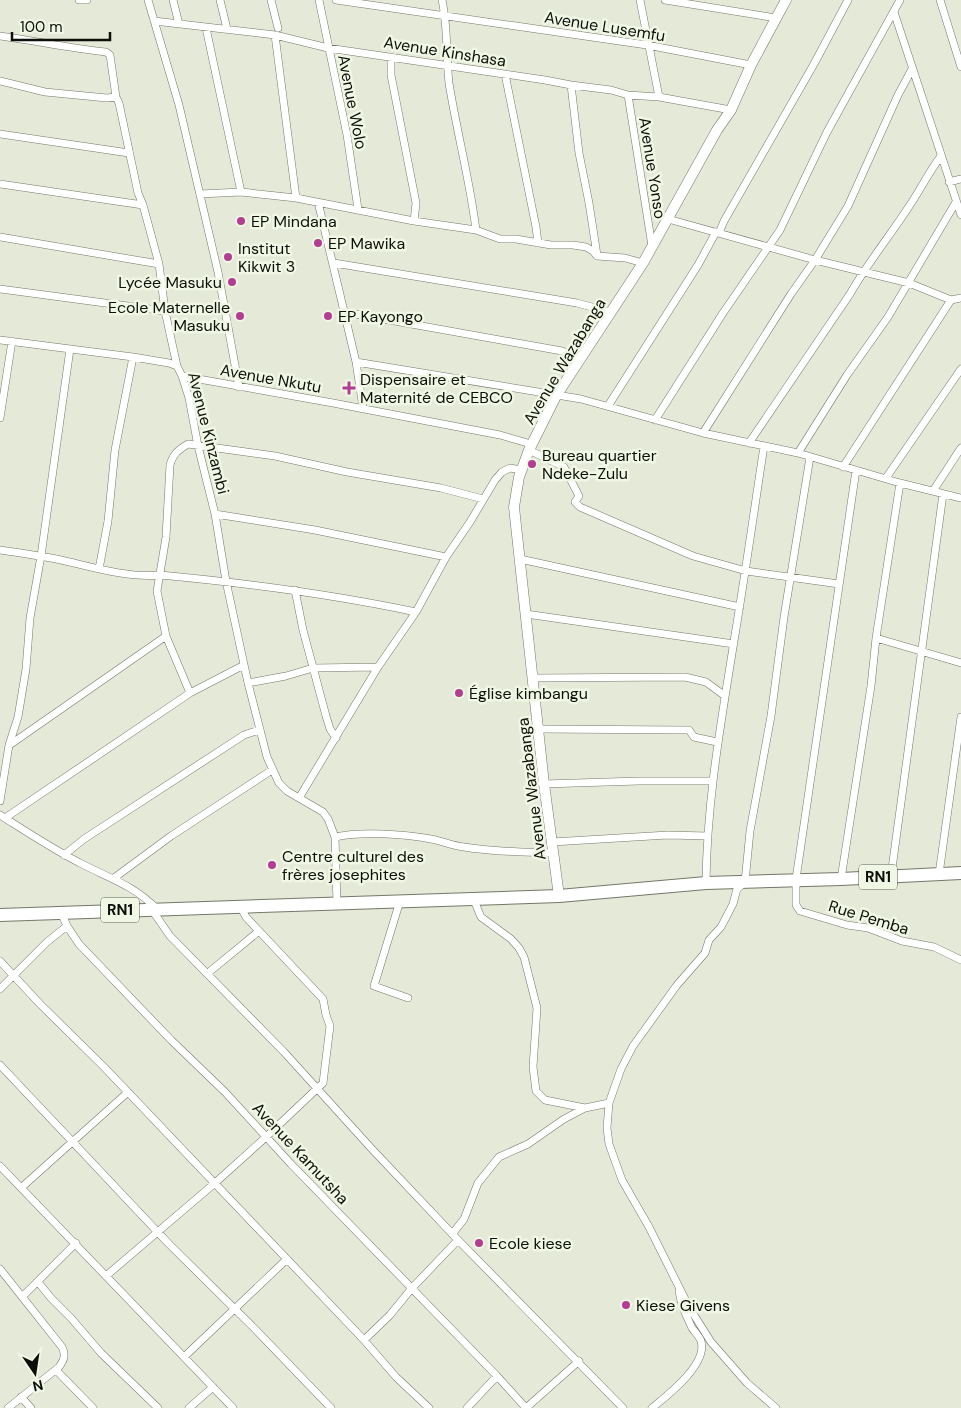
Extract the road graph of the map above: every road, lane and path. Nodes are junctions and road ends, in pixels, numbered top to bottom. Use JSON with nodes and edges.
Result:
{"nodes":[{"id":1,"x":78,"y":0,"type":"edge"},
{"id":2,"x":87,"y":0,"type":"edge"},
{"id":3,"x":148,"y":0,"type":"edge"},
{"id":4,"x":173,"y":0,"type":"edge"},
{"id":5,"x":220,"y":0,"type":"edge"},
{"id":6,"x":271,"y":0,"type":"edge"},
{"id":7,"x":319,"y":0,"type":"edge"},
{"id":8,"x":336,"y":0,"type":"edge"},
{"id":9,"x":442,"y":0,"type":"edge"},
{"id":10,"x":640,"y":0,"type":"edge"},
{"id":11,"x":665,"y":0,"type":"edge"},
{"id":12,"x":786,"y":0,"type":"edge"},
{"id":13,"x":848,"y":0,"type":"edge"},
{"id":14,"x":900,"y":0,"type":"edge"},
{"id":15,"x":940,"y":0,"type":"edge"},
{"id":16,"x":894,"y":12,"type":"junction"},
{"id":17,"x":446,"y":16,"type":"junction"},
{"id":18,"x":776,"y":18,"type":"junction"},
{"id":19,"x":154,"y":21,"type":"junction"},
{"id":20,"x":179,"y":24,"type":"junction"},
{"id":21,"x":206,"y":28,"type":"junction"},
{"id":22,"x":227,"y":29,"type":"junction"},
{"id":23,"x":277,"y":32,"type":"junction"},
{"id":24,"x":0,"y":36,"type":"edge"},
{"id":25,"x":647,"y":45,"type":"junction"},
{"id":26,"x":328,"y":48,"type":"junction"},
{"id":27,"x":391,"y":57,"type":"junction"},
{"id":28,"x":449,"y":64,"type":"junction"},
{"id":29,"x":751,"y":65,"type":"junction"},
{"id":30,"x":961,"y":67,"type":"edge"},
{"id":31,"x":912,"y":69,"type":"junction"},
{"id":32,"x":505,"y":74,"type":"junction"},
{"id":33,"x":0,"y":81,"type":"edge"},
{"id":34,"x":570,"y":85,"type":"junction"},
{"id":35,"x":628,"y":95,"type":"junction"},
{"id":36,"x":116,"y":97,"type":"junction"},
{"id":37,"x":659,"y":97,"type":"junction"},
{"id":38,"x":731,"y":110,"type":"junction"},
{"id":39,"x":0,"y":134,"type":"edge"},
{"id":40,"x":129,"y":153,"type":"junction"},
{"id":41,"x":941,"y":156,"type":"junction"},
{"id":42,"x":961,"y":179,"type":"edge"},
{"id":43,"x":949,"y":182,"type":"junction"},
{"id":44,"x":0,"y":187,"type":"edge"},
{"id":45,"x":241,"y":192,"type":"junction"},
{"id":46,"x":200,"y":194,"type":"junction"},
{"id":47,"x":296,"y":198,"type":"junction"},
{"id":48,"x":318,"y":202,"type":"junction"},
{"id":49,"x":956,"y":202,"type":"junction"},
{"id":50,"x":144,"y":205,"type":"junction"},
{"id":51,"x":358,"y":209,"type":"junction"},
{"id":52,"x":961,"y":215,"type":"edge"},
{"id":53,"x":668,"y":219,"type":"junction"},
{"id":54,"x":414,"y":221,"type":"junction"},
{"id":55,"x":476,"y":230,"type":"junction"},
{"id":56,"x":718,"y":232,"type":"junction"},
{"id":57,"x":0,"y":237,"type":"edge"},
{"id":58,"x":538,"y":243,"type":"junction"},
{"id":59,"x":652,"y":246,"type":"junction"},
{"id":60,"x":767,"y":246,"type":"junction"},
{"id":61,"x":597,"y":256,"type":"junction"},
{"id":62,"x":815,"y":260,"type":"junction"},
{"id":63,"x":643,"y":263,"type":"junction"},
{"id":64,"x":159,"y":264,"type":"junction"},
{"id":65,"x":334,"y":264,"type":"junction"},
{"id":66,"x":862,"y":272,"type":"junction"},
{"id":67,"x":909,"y":283,"type":"junction"},
{"id":68,"x":0,"y":289,"type":"edge"},
{"id":69,"x":961,"y":298,"type":"edge"},
{"id":70,"x":952,"y":300,"type":"junction"},
{"id":71,"x":166,"y":311,"type":"junction"},
{"id":72,"x":344,"y":312,"type":"junction"},
{"id":73,"x":610,"y":312,"type":"junction"},
{"id":74,"x":0,"y":340,"type":"edge"},
{"id":75,"x":12,"y":342,"type":"junction"},
{"id":76,"x":70,"y":349,"type":"junction"},
{"id":77,"x":133,"y":357,"type":"junction"},
{"id":78,"x":581,"y":358,"type":"junction"},
{"id":79,"x":356,"y":362,"type":"junction"},
{"id":80,"x":177,"y":366,"type":"junction"},
{"id":81,"x":961,"y":370,"type":"edge"},
{"id":82,"x":182,"y":376,"type":"junction"},
{"id":83,"x":239,"y":387,"type":"junction"},
{"id":84,"x":556,"y":396,"type":"junction"},
{"id":85,"x":608,"y":406,"type":"junction"},
{"id":86,"x":363,"y":408,"type":"junction"},
{"id":87,"x":0,"y":418,"type":"edge"},
{"id":88,"x":655,"y":420,"type":"junction"},
{"id":89,"x":703,"y":433,"type":"junction"},
{"id":90,"x":749,"y":443,"type":"junction"},
{"id":91,"x":198,"y":446,"type":"junction"},
{"id":92,"x":764,"y":446,"type":"junction"},
{"id":93,"x":530,"y":447,"type":"junction"},
{"id":94,"x":961,"y":448,"type":"edge"},
{"id":95,"x":798,"y":453,"type":"junction"},
{"id":96,"x":810,"y":457,"type":"junction"},
{"id":97,"x":843,"y":467,"type":"junction"},
{"id":98,"x":521,"y":470,"type":"junction"},
{"id":99,"x":856,"y":470,"type":"junction"},
{"id":100,"x":886,"y":478,"type":"junction"},
{"id":101,"x":900,"y":483,"type":"junction"},
{"id":102,"x":933,"y":491,"type":"junction"},
{"id":103,"x":943,"y":494,"type":"junction"},
{"id":104,"x":961,"y":498,"type":"edge"},
{"id":105,"x":483,"y":499,"type":"junction"},
{"id":106,"x":216,"y":514,"type":"junction"},
{"id":107,"x":0,"y":550,"type":"edge"},
{"id":108,"x":41,"y":556,"type":"junction"},
{"id":109,"x":446,"y":557,"type":"junction"},
{"id":110,"x":520,"y":560,"type":"junction"},
{"id":111,"x":99,"y":569,"type":"junction"},
{"id":112,"x":746,"y":571,"type":"junction"},
{"id":113,"x":160,"y":575,"type":"junction"},
{"id":114,"x":790,"y":578,"type":"junction"},
{"id":115,"x":226,"y":581,"type":"junction"},
{"id":116,"x":839,"y":584,"type":"junction"},
{"id":117,"x":295,"y":590,"type":"junction"},
{"id":118,"x":740,"y":607,"type":"junction"},
{"id":119,"x":416,"y":612,"type":"junction"},
{"id":120,"x":526,"y":614,"type":"junction"},
{"id":121,"x":166,"y":636,"type":"junction"},
{"id":122,"x":876,"y":638,"type":"junction"},
{"id":123,"x":734,"y":644,"type":"junction"},
{"id":124,"x":922,"y":652,"type":"junction"},
{"id":125,"x":961,"y":663,"type":"edge"},
{"id":126,"x":244,"y":665,"type":"junction"},
{"id":127,"x":313,"y":668,"type":"junction"},
{"id":128,"x":378,"y":668,"type":"junction"},
{"id":129,"x":533,"y":678,"type":"junction"},
{"id":130,"x":248,"y":683,"type":"junction"},
{"id":131,"x":190,"y":692,"type":"junction"},
{"id":132,"x":725,"y":696,"type":"junction"},
{"id":133,"x":961,"y":717,"type":"edge"},
{"id":134,"x":538,"y":728,"type":"junction"},
{"id":135,"x":259,"y":730,"type":"junction"},
{"id":136,"x":336,"y":738,"type":"junction"},
{"id":137,"x":717,"y":742,"type":"junction"},
{"id":138,"x":9,"y":745,"type":"junction"},
{"id":139,"x":272,"y":770,"type":"junction"},
{"id":140,"x":713,"y":781,"type":"junction"},
{"id":141,"x":544,"y":784,"type":"junction"},
{"id":142,"x":299,"y":798,"type":"junction"},
{"id":143,"x":0,"y":801,"type":"edge"},
{"id":144,"x":2,"y":817,"type":"edge"},
{"id":145,"x":707,"y":836,"type":"junction"},
{"id":146,"x":334,"y":837,"type":"junction"},
{"id":147,"x":552,"y":842,"type":"junction"},
{"id":148,"x":553,"y":853,"type":"junction"},
{"id":149,"x":64,"y":855,"type":"junction"},
{"id":150,"x":961,"y":873,"type":"edge"},
{"id":151,"x":939,"y":874,"type":"junction"},
{"id":152,"x":891,"y":876,"type":"junction"},
{"id":153,"x":114,"y":878,"type":"junction"},
{"id":154,"x":796,"y":879,"type":"junction"},
{"id":155,"x":841,"y":879,"type":"junction"},
{"id":156,"x":745,"y":882,"type":"junction"},
{"id":157,"x":706,"y":883,"type":"junction"},
{"id":158,"x":558,"y":896,"type":"junction"},
{"id":159,"x":473,"y":898,"type":"junction"},
{"id":160,"x":400,"y":901,"type":"junction"},
{"id":161,"x":337,"y":903,"type":"junction"},
{"id":162,"x":240,"y":906,"type":"junction"},
{"id":163,"x":155,"y":909,"type":"junction"},
{"id":164,"x":61,"y":912,"type":"junction"},
{"id":165,"x":0,"y":915,"type":"edge"},
{"id":166,"x":67,"y":926,"type":"junction"},
{"id":167,"x":259,"y":931,"type":"junction"},
{"id":168,"x":961,"y":960,"type":"edge"},
{"id":169,"x":0,"y":961,"type":"edge"},
{"id":170,"x":208,"y":973,"type":"junction"},
{"id":171,"x":14,"y":975,"type":"junction"},
{"id":172,"x":0,"y":989,"type":"edge"},
{"id":173,"x":408,"y":998,"type":"dead end"},
{"id":174,"x":0,"y":1065,"type":"edge"},
{"id":175,"x":318,"y":1089,"type":"junction"},
{"id":176,"x":128,"y":1092,"type":"junction"},
{"id":177,"x":610,"y":1103,"type":"junction"},
{"id":178,"x":585,"y":1108,"type":"junction"},
{"id":179,"x":266,"y":1137,"type":"junction"},
{"id":180,"x":73,"y":1142,"type":"junction"},
{"id":181,"x":0,"y":1166,"type":"edge"},
{"id":182,"x":215,"y":1183,"type":"junction"},
{"id":183,"x":22,"y":1187,"type":"junction"},
{"id":184,"x":159,"y":1232,"type":"junction"},
{"id":185,"x":453,"y":1233,"type":"junction"},
{"id":186,"x":458,"y":1240,"type":"junction"},
{"id":187,"x":76,"y":1243,"type":"junction"},
{"id":188,"x":287,"y":1259,"type":"junction"},
{"id":189,"x":0,"y":1269,"type":"edge"},
{"id":190,"x":106,"y":1276,"type":"junction"},
{"id":191,"x":38,"y":1282,"type":"junction"},
{"id":192,"x":677,"y":1284,"type":"junction"},
{"id":193,"x":412,"y":1288,"type":"junction"},
{"id":194,"x":23,"y":1296,"type":"junction"},
{"id":195,"x":235,"y":1308,"type":"junction"},
{"id":196,"x":364,"y":1340,"type":"junction"},
{"id":197,"x":184,"y":1357,"type":"junction"},
{"id":198,"x":579,"y":1361,"type":"junction"},
{"id":199,"x":56,"y":1370,"type":"junction"},
{"id":200,"x":497,"y":1376,"type":"junction"},
{"id":201,"x":213,"y":1387,"type":"junction"},
{"id":202,"x":21,"y":1397,"type":"junction"},
{"id":203,"x":8,"y":1408,"type":"edge"},
{"id":204,"x":30,"y":1408,"type":"edge"},
{"id":205,"x":93,"y":1408,"type":"edge"},
{"id":206,"x":158,"y":1408,"type":"edge"},
{"id":207,"x":189,"y":1408,"type":"edge"},
{"id":208,"x":233,"y":1408,"type":"edge"},
{"id":209,"x":331,"y":1408,"type":"edge"},
{"id":210,"x":429,"y":1408,"type":"edge"},
{"id":211,"x":467,"y":1408,"type":"edge"},
{"id":212,"x":526,"y":1408,"type":"edge"},
{"id":213,"x":623,"y":1408,"type":"edge"},
{"id":214,"x":652,"y":1408,"type":"edge"},
{"id":215,"x":776,"y":1408,"type":"edge"}],
"edges":[{"from":1,"to":2,"type":"street"},
{"from":3,"to":19,"type":"street"},
{"from":4,"to":20,"type":"street"},
{"from":5,"to":22,"type":"street"},
{"from":6,"to":23,"type":"street"},
{"from":7,"to":26,"type":"street","name":"Avenue Wolo"},
{"from":8,"to":17,"type":"street","name":"Avenue Lusemfu"},
{"from":9,"to":17,"type":"street"},
{"from":10,"to":25,"type":"street"},
{"from":11,"to":18,"type":"street"},
{"from":12,"to":18,"type":"main road","name":"Avenue Wazabanga"},
{"from":13,"to":56,"type":"street"},
{"from":14,"to":16,"type":"street"},
{"from":15,"to":30,"type":"street"},
{"from":16,"to":31,"type":"street"},
{"from":16,"to":60,"type":"street"},
{"from":17,"to":25,"type":"street","name":"Avenue Lusemfu"},
{"from":17,"to":28,"type":"street"},
{"from":18,"to":29,"type":"main road","name":"Avenue Wazabanga"},
{"from":19,"to":20,"type":"street","name":"Avenue Kinshasa"},
{"from":19,"to":46,"type":"street"},
{"from":20,"to":21,"type":"street","name":"Avenue Kinshasa"},
{"from":21,"to":22,"type":"street","name":"Avenue Kinshasa"},
{"from":21,"to":45,"type":"street"},
{"from":22,"to":23,"type":"street","name":"Avenue Kinshasa"},
{"from":23,"to":26,"type":"street","name":"Avenue Kinshasa"},
{"from":23,"to":47,"type":"street"},
{"from":24,"to":36,"type":"street","name":"Avenue Kinzambi"},
{"from":25,"to":29,"type":"street","name":"Avenue Lusemfu"},
{"from":25,"to":37,"type":"street"},
{"from":26,"to":27,"type":"street","name":"Avenue Kinshasa"},
{"from":26,"to":51,"type":"street","name":"Avenue Wolo"},
{"from":27,"to":28,"type":"street","name":"Avenue Kinshasa"},
{"from":27,"to":54,"type":"street"},
{"from":28,"to":32,"type":"street","name":"Avenue Kinshasa"},
{"from":28,"to":55,"type":"street"},
{"from":29,"to":38,"type":"main road","name":"Avenue Wazabanga"},
{"from":31,"to":41,"type":"street"},
{"from":31,"to":62,"type":"street"},
{"from":32,"to":34,"type":"street","name":"Avenue Kinshasa"},
{"from":32,"to":58,"type":"street"},
{"from":33,"to":36,"type":"street"},
{"from":34,"to":35,"type":"street","name":"Avenue Kinshasa"},
{"from":34,"to":61,"type":"street"},
{"from":35,"to":37,"type":"street","name":"Avenue Kinshasa"},
{"from":35,"to":59,"type":"street","name":"Avenue Yonso"},
{"from":36,"to":40,"type":"street","name":"Avenue Kinzambi"},
{"from":37,"to":38,"type":"street","name":"Avenue Kinshasa"},
{"from":38,"to":53,"type":"main road","name":"Avenue Wazabanga"},
{"from":39,"to":40,"type":"street"},
{"from":40,"to":50,"type":"street","name":"Avenue Kinzambi"},
{"from":41,"to":43,"type":"street"},
{"from":41,"to":66,"type":"street"},
{"from":42,"to":43,"type":"street"},
{"from":43,"to":49,"type":"street"},
{"from":44,"to":50,"type":"street"},
{"from":45,"to":46,"type":"street"},
{"from":45,"to":47,"type":"street"},
{"from":46,"to":83,"type":"street"},
{"from":47,"to":48,"type":"street"},
{"from":48,"to":51,"type":"street"},
{"from":48,"to":65,"type":"street"},
{"from":49,"to":52,"type":"street"},
{"from":49,"to":67,"type":"street"},
{"from":50,"to":64,"type":"street","name":"Avenue Kinzambi"},
{"from":51,"to":54,"type":"street"},
{"from":53,"to":56,"type":"street"},
{"from":53,"to":59,"type":"main road","name":"Avenue Wazabanga"},
{"from":54,"to":55,"type":"street"},
{"from":55,"to":58,"type":"street"},
{"from":56,"to":60,"type":"street"},
{"from":56,"to":85,"type":"street"},
{"from":57,"to":64,"type":"street"},
{"from":58,"to":61,"type":"street"},
{"from":59,"to":63,"type":"main road","name":"Avenue Wazabanga"},
{"from":60,"to":62,"type":"street"},
{"from":60,"to":88,"type":"street"},
{"from":61,"to":63,"type":"street"},
{"from":62,"to":66,"type":"street"},
{"from":62,"to":89,"type":"street"},
{"from":63,"to":73,"type":"main road","name":"Avenue Wazabanga"},
{"from":64,"to":71,"type":"street","name":"Avenue Kinzambi"},
{"from":65,"to":72,"type":"street"},
{"from":65,"to":73,"type":"street"},
{"from":66,"to":67,"type":"street"},
{"from":66,"to":90,"type":"street"},
{"from":67,"to":70,"type":"street"},
{"from":67,"to":95,"type":"street"},
{"from":68,"to":71,"type":"street"},
{"from":69,"to":70,"type":"street"},
{"from":70,"to":97,"type":"street"},
{"from":71,"to":80,"type":"street","name":"Avenue Kinzambi"},
{"from":72,"to":78,"type":"street"},
{"from":72,"to":79,"type":"street"},
{"from":73,"to":78,"type":"main road","name":"Avenue Wazabanga"},
{"from":74,"to":75,"type":"street"},
{"from":75,"to":76,"type":"street"},
{"from":75,"to":87,"type":"street"},
{"from":76,"to":77,"type":"street"},
{"from":76,"to":108,"type":"street"},
{"from":77,"to":80,"type":"street"},
{"from":77,"to":111,"type":"street"},
{"from":78,"to":84,"type":"main road","name":"Avenue Wazabanga"},
{"from":79,"to":84,"type":"street"},
{"from":79,"to":86,"type":"street"},
{"from":80,"to":82,"type":"street","name":"Avenue Kinzambi"},
{"from":81,"to":100,"type":"street"},
{"from":82,"to":83,"type":"street","name":"Avenue Nkutu"},
{"from":82,"to":91,"type":"street","name":"Avenue Kinzambi"},
{"from":83,"to":86,"type":"street","name":"Avenue Nkutu"},
{"from":84,"to":85,"type":"street"},
{"from":84,"to":93,"type":"main road","name":"Avenue Wazabanga"},
{"from":85,"to":88,"type":"street"},
{"from":86,"to":93,"type":"street","name":"Avenue Nkutu"},
{"from":88,"to":89,"type":"street"},
{"from":89,"to":90,"type":"street"},
{"from":90,"to":92,"type":"street"},
{"from":91,"to":105,"type":"street"},
{"from":91,"to":106,"type":"street","name":"Avenue Kinzambi"},
{"from":91,"to":113,"type":"street"},
{"from":92,"to":95,"type":"street"},
{"from":92,"to":112,"type":"street"},
{"from":93,"to":98,"type":"main road","name":"Avenue Wazabanga"},
{"from":93,"to":112,"type":"street","name":"Avenue Nkutu"},
{"from":94,"to":102,"type":"street"},
{"from":95,"to":96,"type":"street"},
{"from":96,"to":97,"type":"street"},
{"from":96,"to":114,"type":"street"},
{"from":97,"to":99,"type":"street"},
{"from":98,"to":105,"type":"street"},
{"from":98,"to":110,"type":"main road","name":"Avenue Wazabanga"},
{"from":99,"to":100,"type":"street"},
{"from":99,"to":116,"type":"street"},
{"from":100,"to":101,"type":"street"},
{"from":101,"to":102,"type":"street"},
{"from":101,"to":122,"type":"street"},
{"from":102,"to":103,"type":"street"},
{"from":103,"to":104,"type":"street"},
{"from":103,"to":124,"type":"street"},
{"from":105,"to":109,"type":"street"},
{"from":106,"to":109,"type":"street"},
{"from":106,"to":115,"type":"street","name":"Avenue Kinzambi"},
{"from":107,"to":108,"type":"street"},
{"from":108,"to":111,"type":"street"},
{"from":108,"to":138,"type":"street"},
{"from":109,"to":119,"type":"street"},
{"from":110,"to":118,"type":"street"},
{"from":110,"to":120,"type":"main road","name":"Avenue Wazabanga"},
{"from":111,"to":113,"type":"street"},
{"from":112,"to":114,"type":"street","name":"Avenue Nkutu"},
{"from":112,"to":118,"type":"street"},
{"from":113,"to":115,"type":"street"},
{"from":113,"to":121,"type":"street"},
{"from":114,"to":116,"type":"street","name":"Avenue Nkutu"},
{"from":114,"to":156,"type":"street"},
{"from":115,"to":117,"type":"street"},
{"from":115,"to":126,"type":"street","name":"Avenue Kinzambi"},
{"from":116,"to":154,"type":"street"},
{"from":117,"to":119,"type":"street"},
{"from":117,"to":127,"type":"street"},
{"from":118,"to":123,"type":"street"},
{"from":119,"to":128,"type":"street"},
{"from":120,"to":123,"type":"street"},
{"from":120,"to":129,"type":"main road","name":"Avenue Wazabanga"},
{"from":121,"to":131,"type":"street"},
{"from":121,"to":138,"type":"street"},
{"from":122,"to":124,"type":"street"},
{"from":122,"to":155,"type":"street"},
{"from":123,"to":132,"type":"street"},
{"from":124,"to":125,"type":"street"},
{"from":124,"to":152,"type":"street"},
{"from":126,"to":130,"type":"street","name":"Avenue Kinzambi"},
{"from":126,"to":131,"type":"street"},
{"from":127,"to":128,"type":"street"},
{"from":127,"to":130,"type":"street"},
{"from":127,"to":136,"type":"street"},
{"from":128,"to":136,"type":"street"},
{"from":129,"to":132,"type":"street"},
{"from":129,"to":134,"type":"main road","name":"Avenue Wazabanga"},
{"from":130,"to":135,"type":"street","name":"Avenue Kinzambi"},
{"from":131,"to":144,"type":"street"},
{"from":132,"to":137,"type":"street"},
{"from":133,"to":151,"type":"street"},
{"from":134,"to":137,"type":"street"},
{"from":134,"to":141,"type":"main road","name":"Avenue Wazabanga"},
{"from":135,"to":139,"type":"street","name":"Avenue Kinzambi"},
{"from":135,"to":149,"type":"street"},
{"from":136,"to":142,"type":"street"},
{"from":137,"to":140,"type":"street"},
{"from":138,"to":143,"type":"street"},
{"from":139,"to":142,"type":"street","name":"Avenue Kinzambi"},
{"from":139,"to":153,"type":"street"},
{"from":140,"to":141,"type":"street"},
{"from":140,"to":145,"type":"street"},
{"from":141,"to":147,"type":"main road","name":"Avenue Wazabanga"},
{"from":142,"to":146,"type":"street","name":"Avenue Kinzambi"},
{"from":144,"to":149,"type":"street"},
{"from":145,"to":147,"type":"street"},
{"from":145,"to":157,"type":"street"},
{"from":146,"to":148,"type":"street"},
{"from":146,"to":161,"type":"street","name":"Avenue Kinzambi"},
{"from":147,"to":148,"type":"main road","name":"Avenue Wazabanga"},
{"from":148,"to":158,"type":"main road","name":"Avenue Wazabanga"},
{"from":149,"to":153,"type":"street"},
{"from":150,"to":151,"type":"highway","number":"RN1"},
{"from":151,"to":152,"type":"highway","number":"RN1"},
{"from":152,"to":155,"type":"highway","number":"RN1"},
{"from":153,"to":163,"type":"street"},
{"from":154,"to":155,"type":"highway","number":"RN1"},
{"from":154,"to":156,"type":"highway","number":"RN1"},
{"from":154,"to":168,"type":"street","name":"Rue Pemba"},
{"from":156,"to":157,"type":"highway","number":"RN1"},
{"from":156,"to":177,"type":"street"},
{"from":157,"to":158,"type":"highway","number":"RN1"},
{"from":158,"to":159,"type":"highway","number":"RN1"},
{"from":159,"to":160,"type":"highway","number":"RN1"},
{"from":159,"to":178,"type":"street"},
{"from":160,"to":161,"type":"highway","number":"RN1"},
{"from":160,"to":173,"type":"street"},
{"from":161,"to":162,"type":"highway","number":"RN1"},
{"from":162,"to":163,"type":"highway","number":"RN1"},
{"from":162,"to":167,"type":"street"},
{"from":163,"to":164,"type":"highway","number":"RN1"},
{"from":163,"to":170,"type":"street"},
{"from":164,"to":165,"type":"highway","number":"RN1"},
{"from":164,"to":166,"type":"street","name":"Avenue Kamutsha"},
{"from":166,"to":171,"type":"street"},
{"from":166,"to":179,"type":"street","name":"Avenue Kamutsha"},
{"from":167,"to":170,"type":"street"},
{"from":167,"to":175,"type":"street"},
{"from":169,"to":171,"type":"street"},
{"from":170,"to":175,"type":"street"},
{"from":171,"to":172,"type":"street"},
{"from":171,"to":176,"type":"street"},
{"from":174,"to":180,"type":"street"},
{"from":175,"to":179,"type":"street"},
{"from":175,"to":185,"type":"street"},
{"from":176,"to":180,"type":"street"},
{"from":176,"to":182,"type":"street"},
{"from":177,"to":178,"type":"street"},
{"from":177,"to":192,"type":"street"},
{"from":178,"to":185,"type":"street"},
{"from":179,"to":182,"type":"street"},
{"from":179,"to":193,"type":"street","name":"Avenue Kamutsha"},
{"from":180,"to":183,"type":"street"},
{"from":180,"to":184,"type":"street"},
{"from":181,"to":183,"type":"street"},
{"from":182,"to":184,"type":"street"},
{"from":182,"to":188,"type":"street"},
{"from":183,"to":187,"type":"street"},
{"from":184,"to":190,"type":"street"},
{"from":184,"to":195,"type":"street"},
{"from":185,"to":186,"type":"street"},
{"from":186,"to":193,"type":"street"},
{"from":186,"to":198,"type":"street"},
{"from":187,"to":190,"type":"street"},
{"from":187,"to":191,"type":"street"},
{"from":188,"to":195,"type":"street"},
{"from":188,"to":196,"type":"street"},
{"from":189,"to":194,"type":"street"},
{"from":190,"to":197,"type":"street"},
{"from":191,"to":194,"type":"street"},
{"from":191,"to":206,"type":"street"},
{"from":192,"to":214,"type":"street"},
{"from":192,"to":215,"type":"street"},
{"from":193,"to":196,"type":"street"},
{"from":193,"to":200,"type":"street","name":"Avenue Kamutsha"},
{"from":194,"to":199,"type":"street"},
{"from":195,"to":197,"type":"street"},
{"from":195,"to":209,"type":"street"},
{"from":196,"to":210,"type":"street"},
{"from":197,"to":201,"type":"street"},
{"from":198,"to":212,"type":"street"},
{"from":198,"to":213,"type":"street"},
{"from":199,"to":202,"type":"street"},
{"from":199,"to":205,"type":"street"},
{"from":200,"to":211,"type":"street"},
{"from":200,"to":212,"type":"street","name":"Avenue Kamutsha"},
{"from":201,"to":207,"type":"street"},
{"from":201,"to":208,"type":"street"},
{"from":202,"to":203,"type":"street"},
{"from":202,"to":204,"type":"street"}]}
